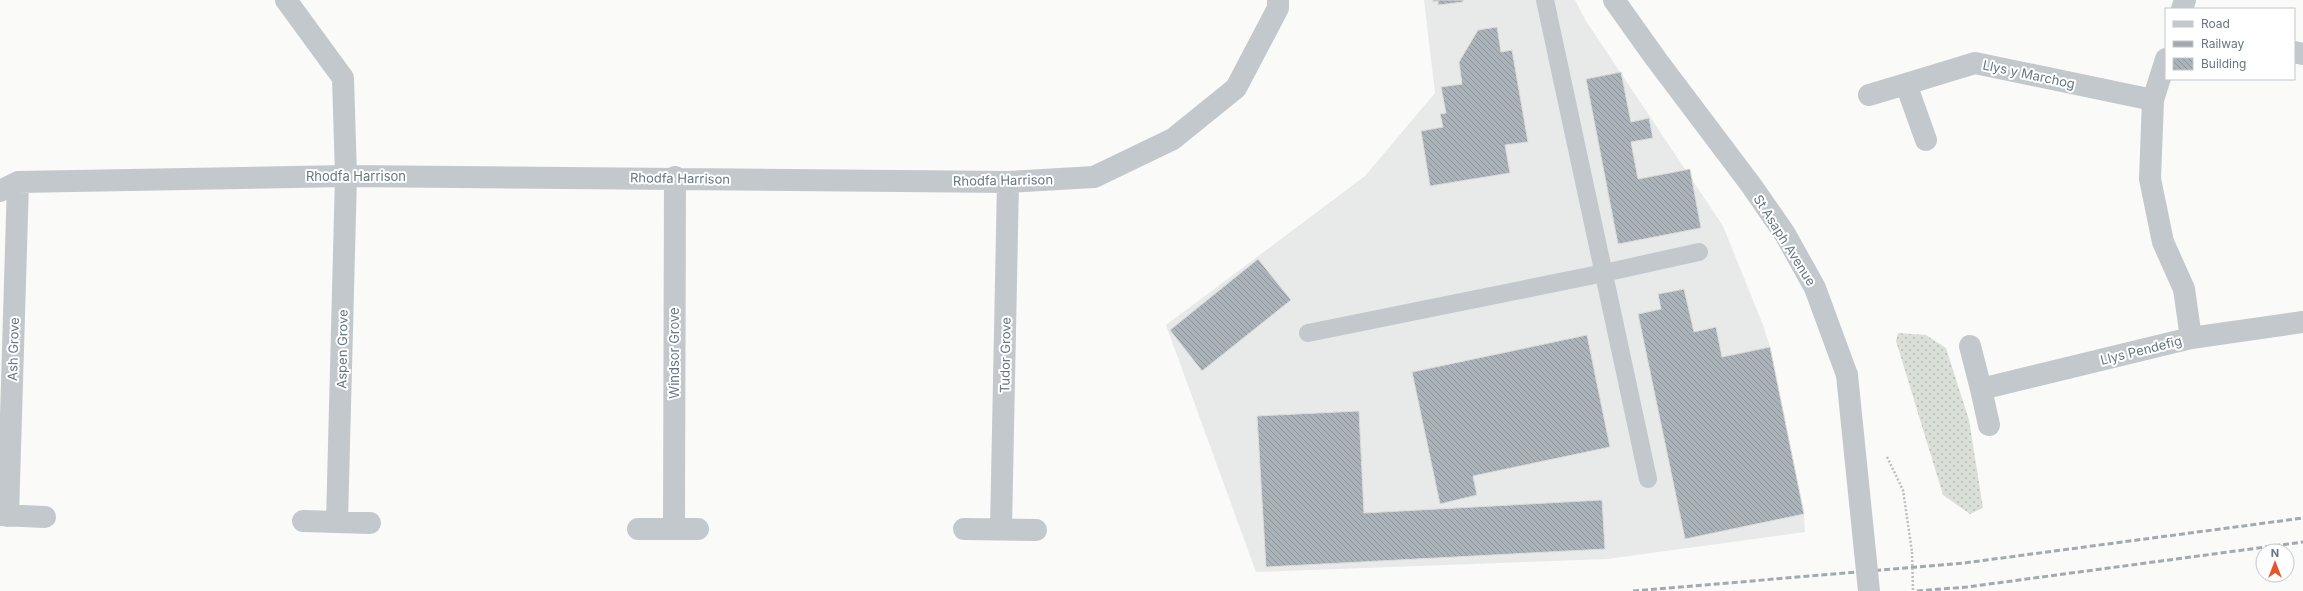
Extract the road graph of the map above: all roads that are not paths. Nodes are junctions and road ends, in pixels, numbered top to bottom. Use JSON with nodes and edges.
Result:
{"nodes":[{"id":1,"x":286,"y":0,"type":"edge"},
{"id":2,"x":1278,"y":0,"type":"edge"},
{"id":3,"x":1545,"y":0,"type":"edge"},
{"id":4,"x":1614,"y":0,"type":"edge"},
{"id":5,"x":2165,"y":62,"type":"edge"},
{"id":6,"x":1906,"y":84,"type":"junction"},
{"id":7,"x":1869,"y":95,"type":"dead end"},
{"id":8,"x":2153,"y":100,"type":"junction"},
{"id":9,"x":1926,"y":140,"type":"dead end"},
{"id":10,"x":346,"y":176,"type":"junction"},
{"id":11,"x":675,"y":177,"type":"junction"},
{"id":12,"x":1008,"y":182,"type":"junction"},
{"id":13,"x":9,"y":187,"type":"edge"},
{"id":14,"x":1698,"y":252,"type":"dead end"},
{"id":15,"x":1604,"y":273,"type":"junction"},
{"id":16,"x":2303,"y":322,"type":"edge"},
{"id":17,"x":1308,"y":333,"type":"dead end"},
{"id":18,"x":2192,"y":338,"type":"junction"},
{"id":19,"x":1970,"y":346,"type":"dead end"},
{"id":20,"x":1981,"y":389,"type":"junction"},
{"id":21,"x":1989,"y":425,"type":"dead end"},
{"id":22,"x":1648,"y":479,"type":"dead end"},
{"id":23,"x":4,"y":515,"type":"edge"},
{"id":24,"x":46,"y":517,"type":"dead end"},
{"id":25,"x":303,"y":521,"type":"dead end"},
{"id":26,"x":337,"y":522,"type":"junction"},
{"id":27,"x":370,"y":523,"type":"dead end"},
{"id":28,"x":638,"y":529,"type":"dead end"},
{"id":29,"x":674,"y":529,"type":"junction"},
{"id":30,"x":698,"y":529,"type":"dead end"},
{"id":31,"x":964,"y":529,"type":"dead end"},
{"id":32,"x":1001,"y":529,"type":"junction"},
{"id":33,"x":1036,"y":530,"type":"dead end"},
{"id":34,"x":1869,"y":591,"type":"edge"}],
"edges":[{"from":1,"to":10,"type":"street","name":"Aspen Grove"},
{"from":2,"to":12,"type":"street","name":"Rhodfa Harrison"},
{"from":3,"to":15,"type":"lane"},
{"from":4,"to":34,"type":"street","name":"St Asaph Avenue","bridge":true},
{"from":5,"to":8,"type":"street"},
{"from":6,"to":7,"type":"street","name":"Llys y Marchog"},
{"from":6,"to":8,"type":"street","name":"Llys y Marchog"},
{"from":6,"to":9,"type":"street"},
{"from":8,"to":18,"type":"street"},
{"from":10,"to":11,"type":"street","name":"Rhodfa Harrison"},
{"from":10,"to":13,"type":"street","name":"Rhodfa Harrison"},
{"from":10,"to":26,"type":"street","name":"Aspen Grove"},
{"from":11,"to":12,"type":"street","name":"Rhodfa Harrison"},
{"from":11,"to":29,"type":"street","name":"Windsor Grove"},
{"from":12,"to":32,"type":"street","name":"Tudor Grove"},
{"from":13,"to":23,"type":"street","name":"Ash Grove"},
{"from":14,"to":15,"type":"lane"},
{"from":15,"to":17,"type":"lane"},
{"from":15,"to":22,"type":"lane"},
{"from":16,"to":18,"type":"street","name":"Llys Pendefig"},
{"from":18,"to":20,"type":"street","name":"Llys Pendefig"},
{"from":19,"to":20,"type":"street"},
{"from":20,"to":21,"type":"street"},
{"from":23,"to":24,"type":"street","name":"Ash Grove"},
{"from":25,"to":26,"type":"street"},
{"from":26,"to":27,"type":"street"},
{"from":28,"to":29,"type":"street"},
{"from":29,"to":30,"type":"street"},
{"from":31,"to":32,"type":"street"},
{"from":32,"to":33,"type":"street"}]}
